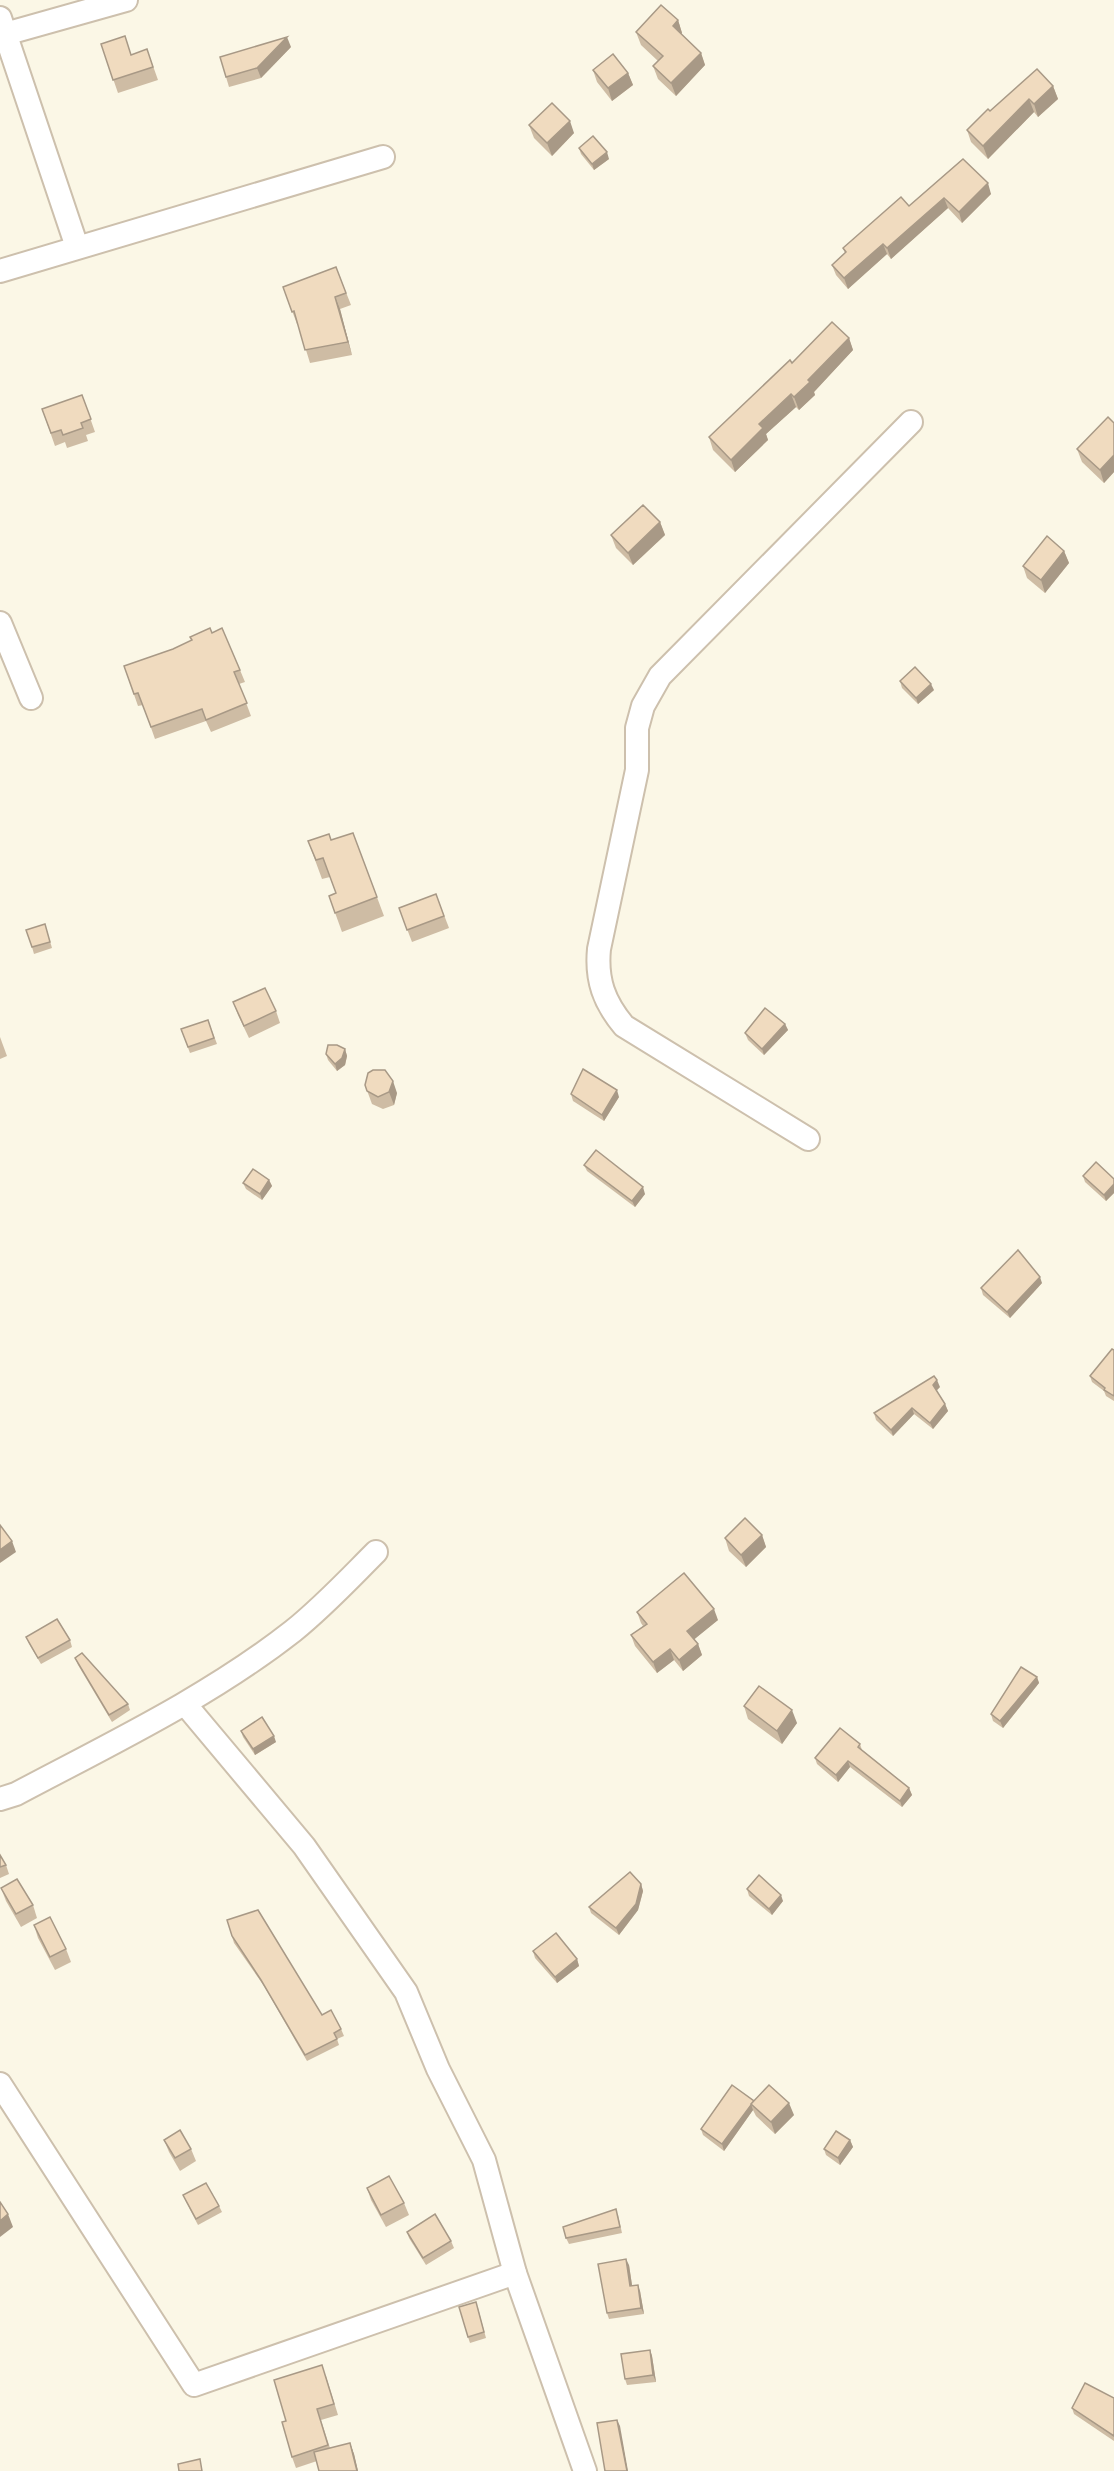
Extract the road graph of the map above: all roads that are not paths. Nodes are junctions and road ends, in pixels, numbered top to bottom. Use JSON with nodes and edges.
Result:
{"nodes":[{"id":1,"x":126,"y":0,"type":"edge"},
{"id":2,"x":3,"y":26,"type":"edge"},
{"id":3,"x":383,"y":157,"type":"dead end"},
{"id":4,"x":77,"y":247,"type":"junction"},
{"id":5,"x":0,"y":271,"type":"edge"},
{"id":6,"x":911,"y":422,"type":"dead end"},
{"id":7,"x":0,"y":623,"type":"edge"},
{"id":8,"x":31,"y":698,"type":"dead end"},
{"id":9,"x":808,"y":1139,"type":"dead end"},
{"id":10,"x":376,"y":1552,"type":"dead end"},
{"id":11,"x":185,"y":1704,"type":"junction"},
{"id":12,"x":0,"y":1799,"type":"edge"},
{"id":13,"x":0,"y":2084,"type":"edge"},
{"id":14,"x":515,"y":2273,"type":"junction"},
{"id":15,"x":585,"y":2471,"type":"edge"}],
"edges":[{"from":1,"to":2,"type":"street"},
{"from":2,"to":4,"type":"street"},
{"from":3,"to":4,"type":"street"},
{"from":4,"to":5,"type":"street"},
{"from":6,"to":9,"type":"street"},
{"from":7,"to":8,"type":"street"},
{"from":10,"to":11,"type":"street"},
{"from":11,"to":12,"type":"street"},
{"from":11,"to":14,"type":"street"},
{"from":13,"to":14,"type":"street"},
{"from":14,"to":15,"type":"street"}]}
